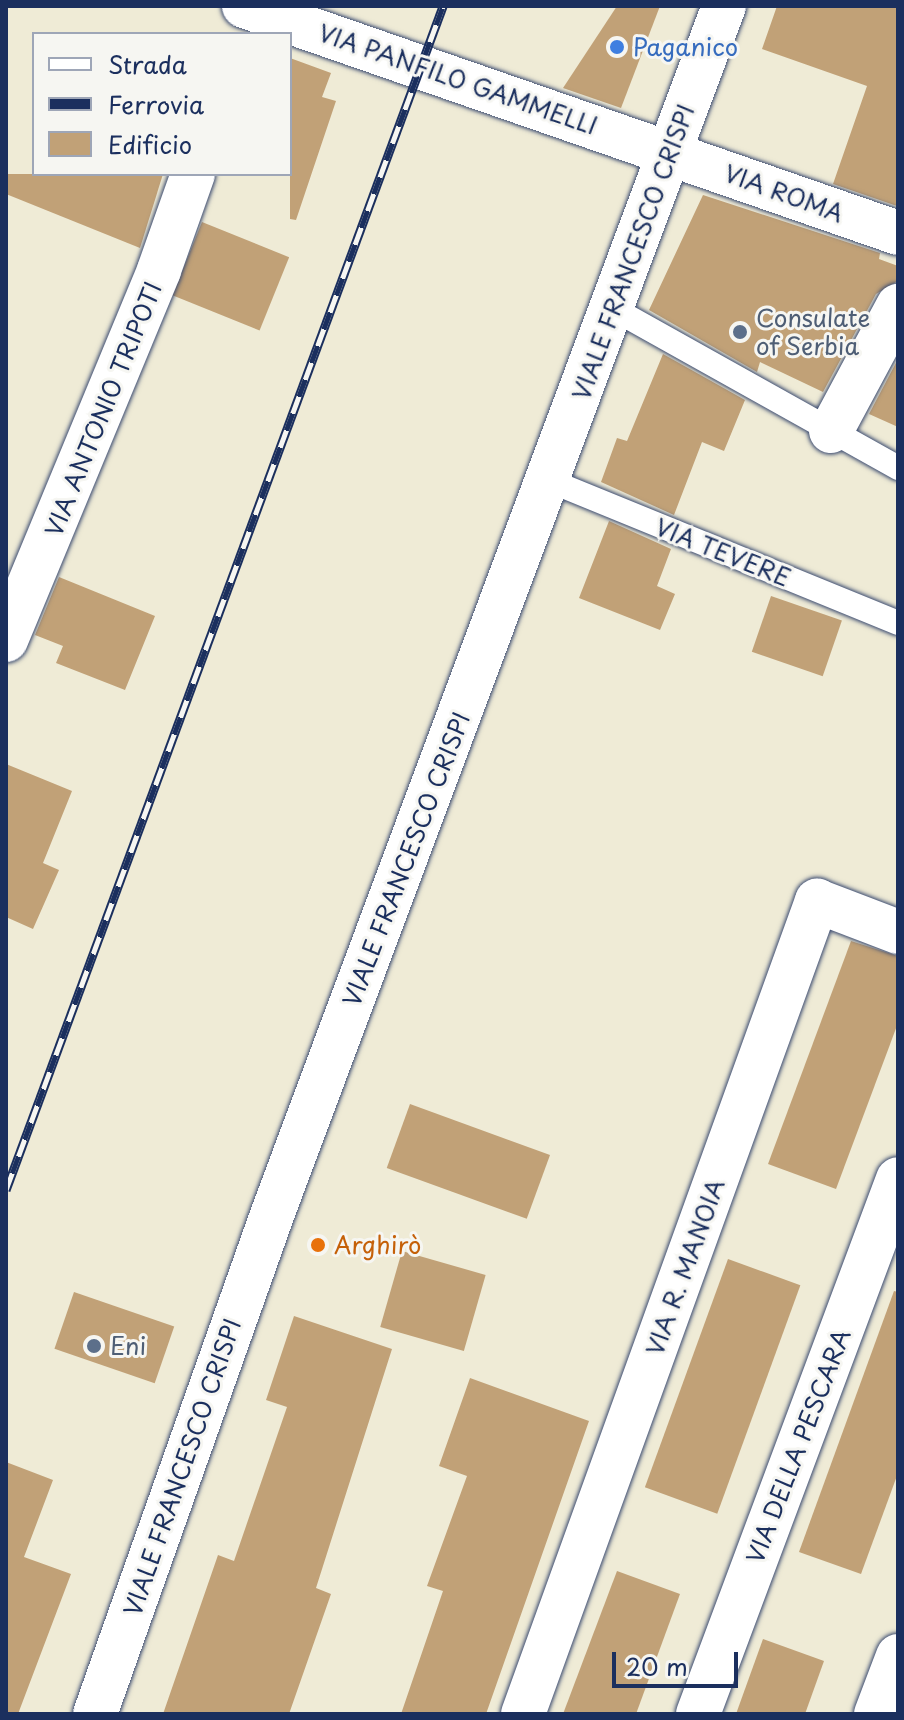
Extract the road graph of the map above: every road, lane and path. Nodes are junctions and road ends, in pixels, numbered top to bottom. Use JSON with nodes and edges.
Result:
{"nodes":[{"id":1,"x":724,"y":6,"type":"edge"},
{"id":2,"x":247,"y":14,"type":"edge"},
{"id":3,"x":671,"y":152,"type":"junction"},
{"id":4,"x":192,"y":176,"type":"edge"},
{"id":5,"x":898,"y":233,"type":"edge"},
{"id":6,"x":898,"y":306,"type":"edge"},
{"id":7,"x":612,"y":308,"type":"junction"},
{"id":8,"x":831,"y":431,"type":"junction"},
{"id":9,"x":898,"y":468,"type":"edge"},
{"id":10,"x":548,"y":480,"type":"junction"},
{"id":11,"x":898,"y":623,"type":"edge"},
{"id":12,"x":6,"y":640,"type":"edge"},
{"id":13,"x":898,"y":932,"type":"edge"},
{"id":14,"x":898,"y":1179,"type":"edge"},
{"id":15,"x":898,"y":1656,"type":"edge"},
{"id":16,"x":95,"y":1714,"type":"edge"},
{"id":17,"x":523,"y":1714,"type":"edge"},
{"id":18,"x":698,"y":1714,"type":"edge"},
{"id":19,"x":876,"y":1714,"type":"edge"}],
"edges":[{"from":1,"to":3,"type":"street","name":"VIALE FRANCESCO CRISPI"},
{"from":2,"to":3,"type":"street","name":"VIA PANFILO GAMMELLI"},
{"from":3,"to":5,"type":"street","name":"VIA ROMA"},
{"from":3,"to":7,"type":"street","name":"VIALE FRANCESCO CRISPI"},
{"from":4,"to":12,"type":"street","name":"VIA ANTONIO TRIPOTI"},
{"from":6,"to":8,"type":"street"},
{"from":7,"to":8,"type":"lane"},
{"from":7,"to":10,"type":"street","name":"VIALE FRANCESCO CRISPI"},
{"from":8,"to":9,"type":"lane"},
{"from":10,"to":11,"type":"lane","name":"VIA TEVERE"},
{"from":10,"to":16,"type":"street","name":"VIALE FRANCESCO CRISPI"},
{"from":13,"to":17,"type":"street","name":"VIA R. MANOIA"},
{"from":14,"to":18,"type":"street","name":"VIA DELLA PESCARA"},
{"from":15,"to":19,"type":"street"}]}
